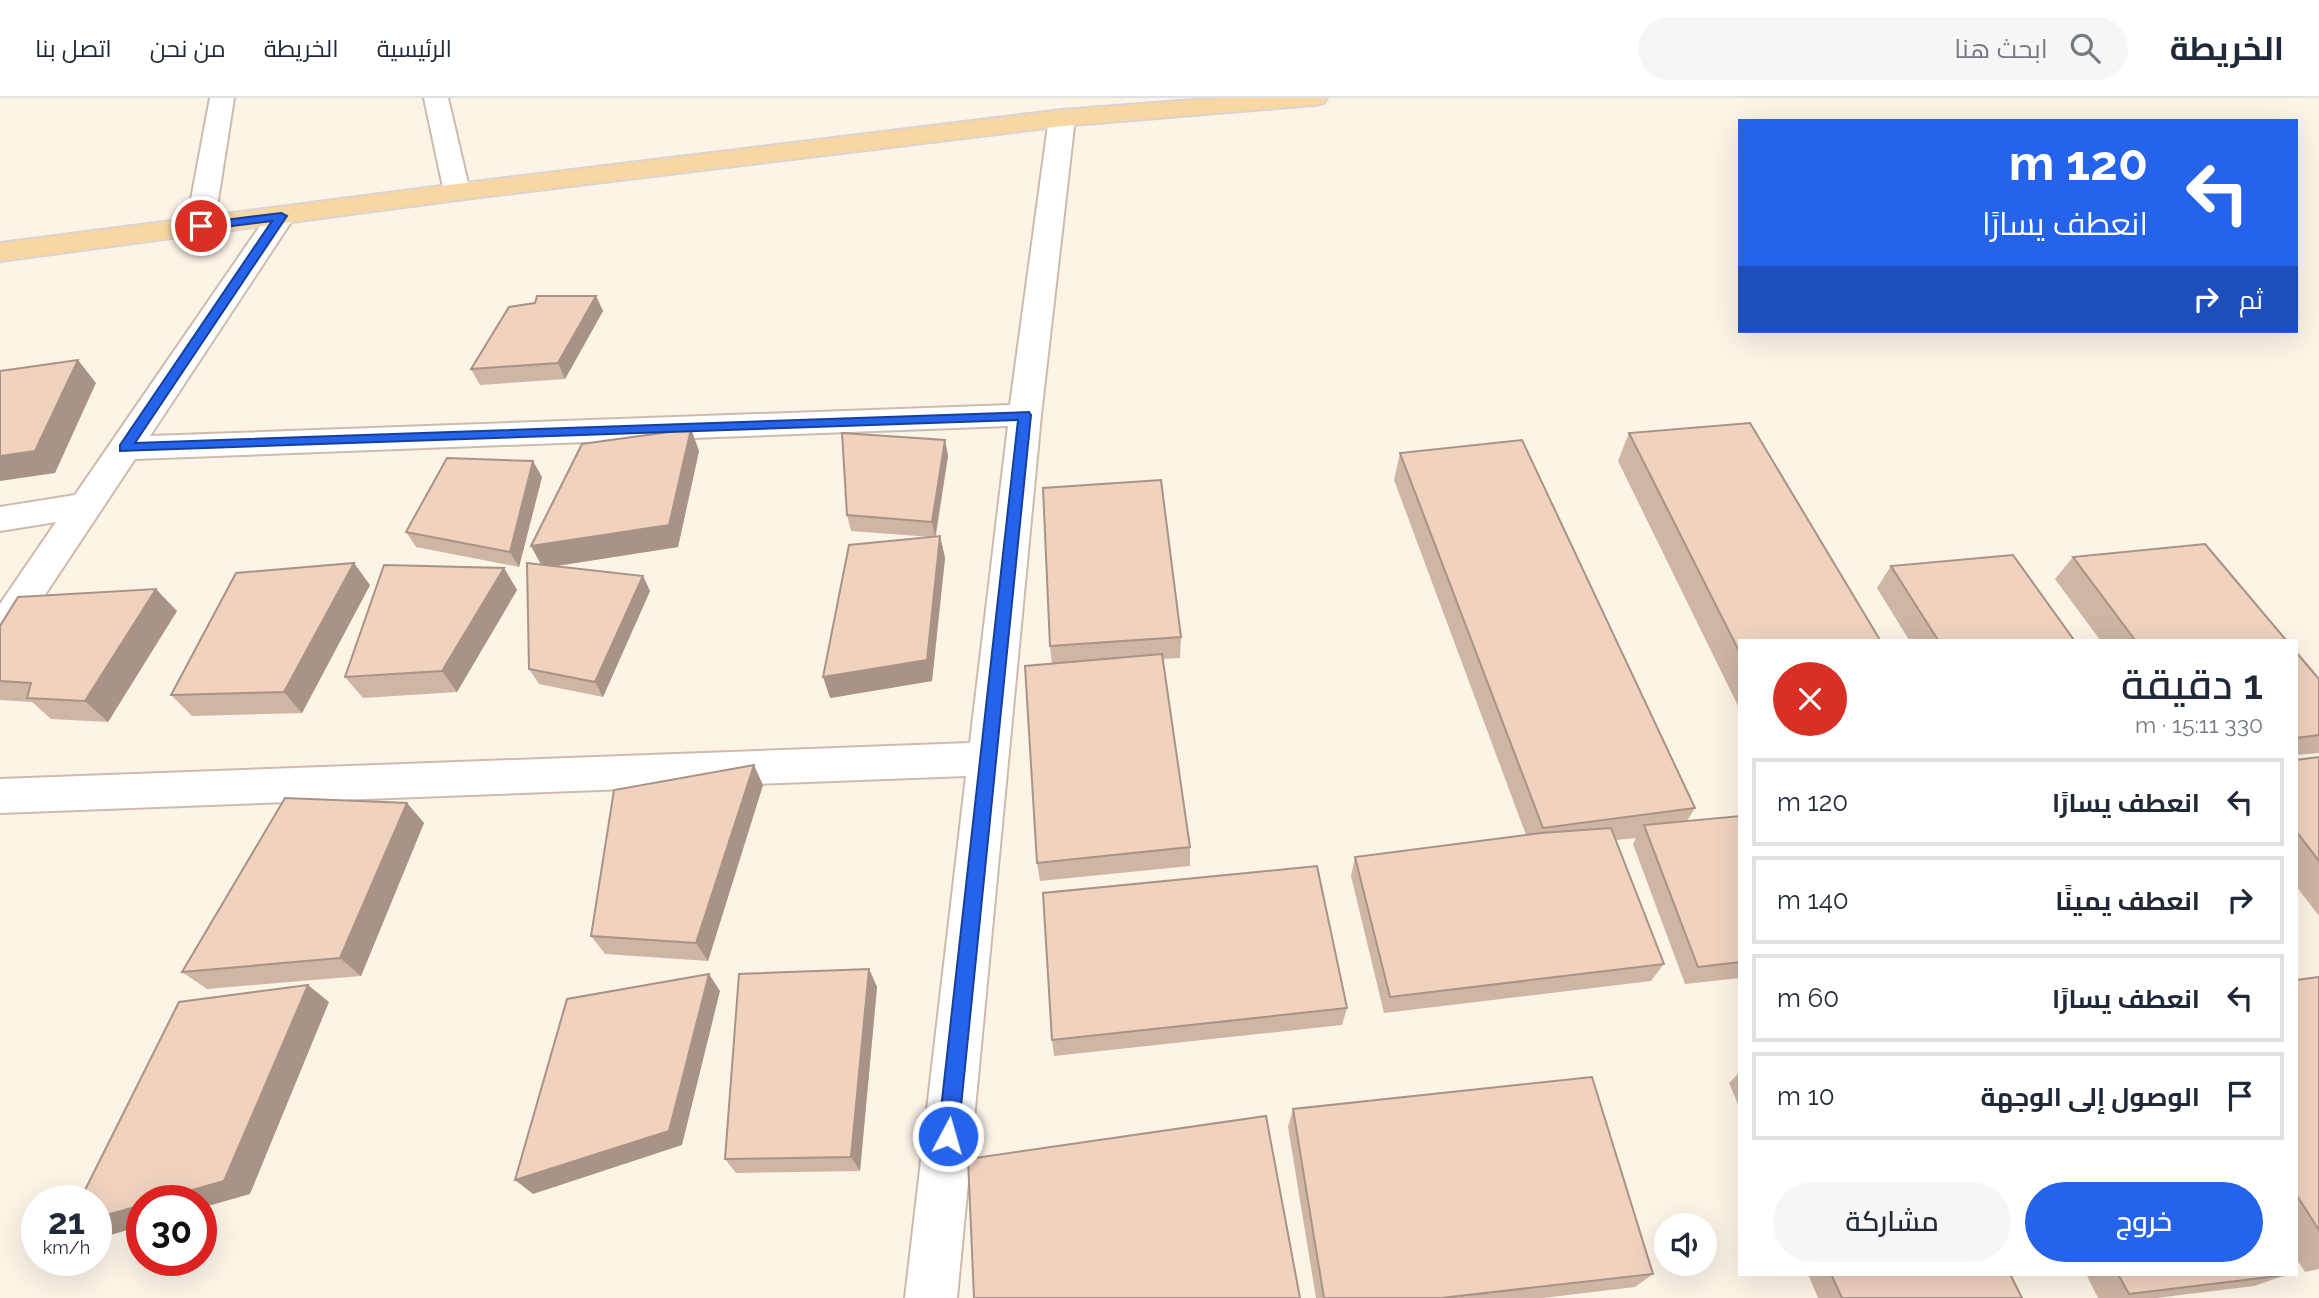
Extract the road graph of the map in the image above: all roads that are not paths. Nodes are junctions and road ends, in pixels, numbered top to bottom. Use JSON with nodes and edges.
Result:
{"nodes":[{"id":1,"x":222,"y":98,"type":"edge"},
{"id":2,"x":436,"y":98,"type":"edge"},
{"id":3,"x":1315,"y":98,"type":"edge"},
{"id":4,"x":1062,"y":118,"type":"junction"},
{"id":5,"x":457,"y":192,"type":"junction"},
{"id":6,"x":281,"y":216,"type":"junction"},
{"id":7,"x":201,"y":226,"type":"junction"},
{"id":8,"x":0,"y":252,"type":"edge"},
{"id":9,"x":1025,"y":415,"type":"junction"},
{"id":10,"x":125,"y":448,"type":"junction"},
{"id":11,"x":86,"y":505,"type":"junction"},
{"id":12,"x":0,"y":519,"type":"edge"},
{"id":13,"x":0,"y":633,"type":"edge"},
{"id":14,"x":988,"y":759,"type":"junction"},
{"id":15,"x":0,"y":796,"type":"edge"},
{"id":16,"x":930,"y":1298,"type":"edge"}],
"edges":[{"from":1,"to":7,"type":"street"},
{"from":2,"to":5,"type":"street"},
{"from":3,"to":4,"type":"main road"},
{"from":4,"to":5,"type":"main road"},
{"from":4,"to":9,"type":"street"},
{"from":5,"to":6,"type":"main road"},
{"from":6,"to":7,"type":"main road"},
{"from":6,"to":10,"type":"street"},
{"from":7,"to":8,"type":"main road"},
{"from":9,"to":10,"type":"street"},
{"from":9,"to":14,"type":"street"},
{"from":10,"to":11,"type":"street"},
{"from":11,"to":12,"type":"street"},
{"from":11,"to":13,"type":"street"},
{"from":14,"to":15,"type":"street"},
{"from":14,"to":16,"type":"street"}]}
